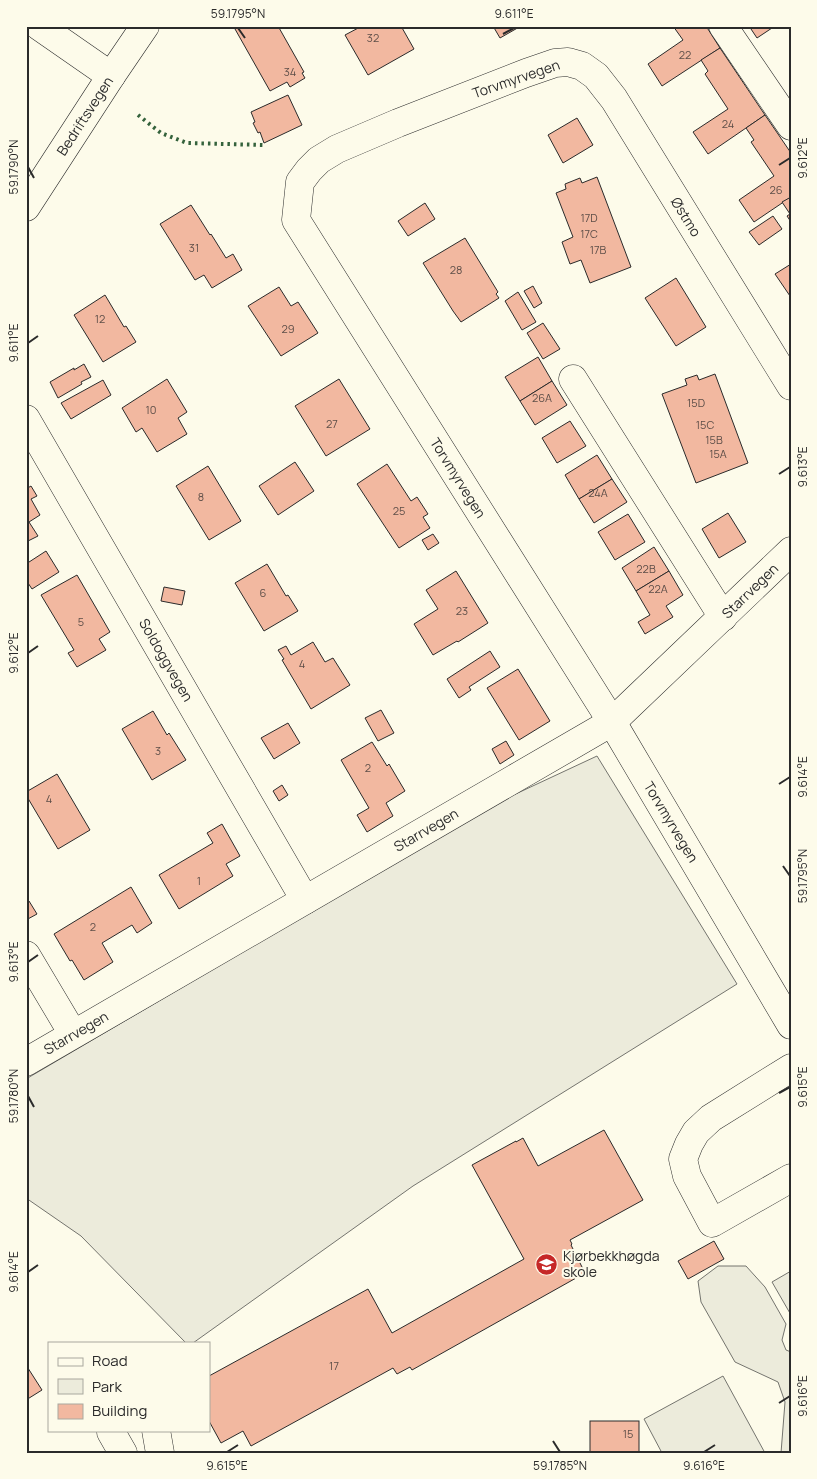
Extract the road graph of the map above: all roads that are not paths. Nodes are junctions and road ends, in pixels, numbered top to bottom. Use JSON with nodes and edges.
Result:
{"nodes":[{"id":1,"x":39,"y":26,"type":"edge"},
{"id":2,"x":146,"y":26,"type":"edge"},
{"id":3,"x":723,"y":26,"type":"edge"},
{"id":4,"x":568,"y":62,"type":"joint"},
{"id":5,"x":111,"y":76,"type":"junction"},
{"id":6,"x":791,"y":126,"type":"edge"},
{"id":7,"x":26,"y":207,"type":"edge"},
{"id":8,"x":573,"y":379,"type":"dead end"},
{"id":9,"x":791,"y":386,"type":"edge"},
{"id":10,"x":26,"y":419,"type":"edge"},
{"id":11,"x":791,"y":552,"type":"edge"},
{"id":12,"x":723,"y":616,"type":"junction"},
{"id":13,"x":612,"y":722,"type":"junction"},
{"id":14,"x":305,"y":900,"type":"junction"},
{"id":15,"x":26,"y":955,"type":"edge"},
{"id":16,"x":791,"y":1025,"type":"edge"},
{"id":17,"x":73,"y":1034,"type":"junction"},
{"id":18,"x":26,"y":1062,"type":"edge"},
{"id":19,"x":791,"y":1068,"type":"edge"},
{"id":20,"x":791,"y":1178,"type":"edge"},
{"id":21,"x":111,"y":1432,"type":"edge"},
{"id":22,"x":156,"y":1432,"type":"edge"},
{"id":23,"x":123,"y":1453,"type":"edge"},
{"id":24,"x":160,"y":1453,"type":"edge"}],
"edges":[{"from":1,"to":5,"type":"street"},
{"from":2,"to":5,"type":"street","name":"Bedriftsvegen"},
{"from":3,"to":6,"type":"street"},
{"from":4,"to":9,"type":"street","name":"Østmo"},
{"from":4,"to":13,"type":"street","name":"Torvmyrvegen"},
{"from":5,"to":7,"type":"street","name":"Bedriftsvegen"},
{"from":8,"to":12,"type":"street"},
{"from":10,"to":14,"type":"street","name":"Soldoggvegen"},
{"from":11,"to":12,"type":"street","name":"Starrvegen"},
{"from":12,"to":13,"type":"street","name":"Starrvegen"},
{"from":13,"to":14,"type":"street","name":"Starrvegen"},
{"from":13,"to":16,"type":"street","name":"Torvmyrvegen"},
{"from":14,"to":17,"type":"street","name":"Starrvegen"},
{"from":15,"to":17,"type":"street"},
{"from":17,"to":18,"type":"street","name":"Starrvegen"},
{"from":19,"to":20,"type":"street"},
{"from":21,"to":23,"type":"street"},
{"from":22,"to":24,"type":"street"}]}
